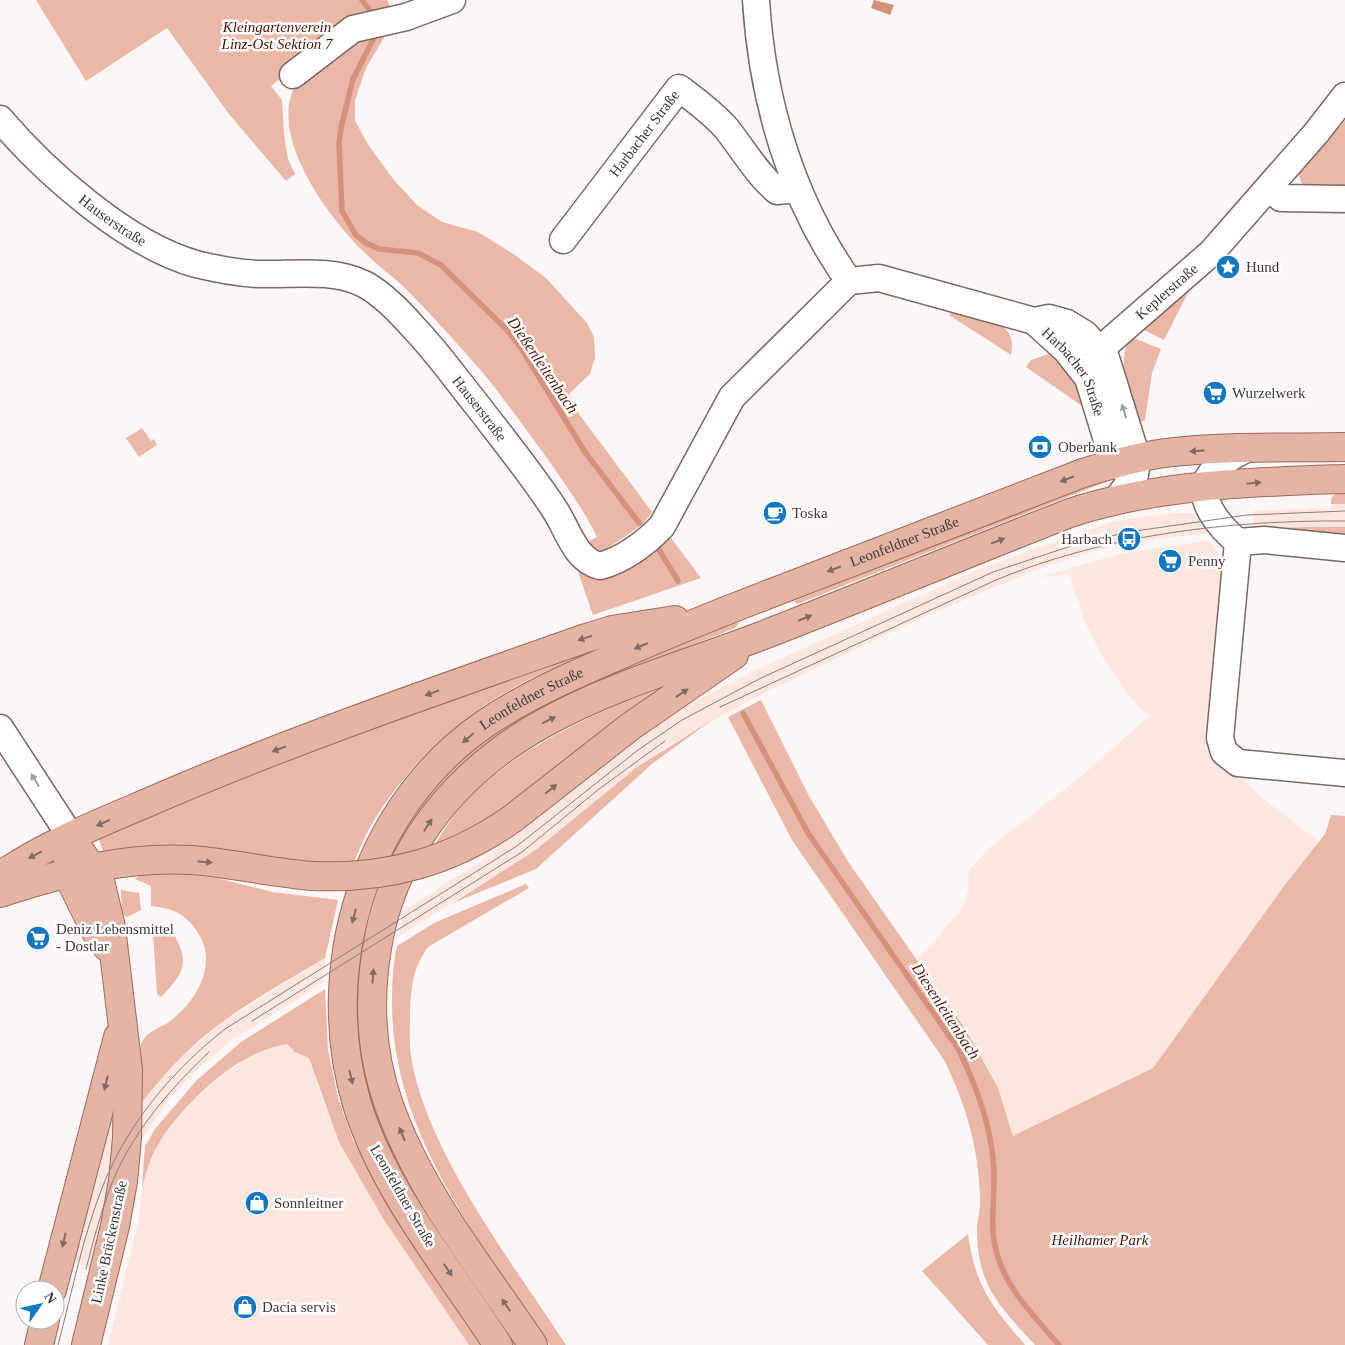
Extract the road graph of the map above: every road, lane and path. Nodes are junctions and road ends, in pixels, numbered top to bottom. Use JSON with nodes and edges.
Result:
{"nodes":[{"id":1,"x":452,"y":0,"type":"edge"},
{"id":2,"x":756,"y":0,"type":"edge"},
{"id":3,"x":293,"y":75,"type":"dead end"},
{"id":4,"x":1345,"y":96,"type":"edge"},
{"id":5,"x":4,"y":133,"type":"edge"},
{"id":6,"x":1269,"y":188,"type":"junction"},
{"id":7,"x":798,"y":189,"type":"junction"},
{"id":8,"x":1345,"y":199,"type":"edge"},
{"id":9,"x":563,"y":240,"type":"dead end"},
{"id":10,"x":849,"y":281,"type":"junction"},
{"id":11,"x":1034,"y":321,"type":"junction"},
{"id":12,"x":1100,"y":350,"type":"junction"},
{"id":13,"x":1080,"y":367,"type":"junction"},
{"id":14,"x":1345,"y":447,"type":"edge"},
{"id":15,"x":1246,"y":449,"type":"junction"},
{"id":16,"x":1129,"y":466,"type":"junction"},
{"id":17,"x":1345,"y":479,"type":"edge"},
{"id":18,"x":1193,"y":489,"type":"junction"},
{"id":19,"x":1117,"y":499,"type":"junction"},
{"id":20,"x":1238,"y":542,"type":"junction"},
{"id":21,"x":1345,"y":548,"type":"edge"},
{"id":22,"x":719,"y":614,"type":"junction"},
{"id":23,"x":760,"y":636,"type":"junction"},
{"id":24,"x":0,"y":728,"type":"edge"},
{"id":25,"x":1345,"y":773,"type":"edge"},
{"id":26,"x":71,"y":837,"type":"junction"},
{"id":27,"x":80,"y":870,"type":"junction"},
{"id":28,"x":0,"y":876,"type":"edge"},
{"id":29,"x":0,"y":893,"type":"edge"},
{"id":30,"x":122,"y":1019,"type":"junction"},
{"id":31,"x":55,"y":1280,"type":"edge"},
{"id":32,"x":43,"y":1330,"type":"edge"},
{"id":33,"x":39,"y":1345,"type":"edge"},
{"id":34,"x":86,"y":1345,"type":"edge"},
{"id":35,"x":498,"y":1345,"type":"edge"},
{"id":36,"x":533,"y":1345,"type":"edge"}],
"edges":[{"from":1,"to":3,"type":"street"},
{"from":2,"to":7,"type":"street"},
{"from":4,"to":6,"type":"street","name":"Keplerstraße"},
{"from":5,"to":10,"type":"street","name":"Hauserstraße"},
{"from":6,"to":8,"type":"street"},
{"from":6,"to":12,"type":"street","name":"Keplerstraße"},
{"from":7,"to":9,"type":"street","name":"Harbacher Straße"},
{"from":7,"to":10,"type":"street"},
{"from":10,"to":11,"type":"street","name":"Harbacher Straße"},
{"from":11,"to":12,"type":"street","name":"Harbacher Straße"},
{"from":11,"to":13,"type":"street","name":"Harbacher Straße"},
{"from":12,"to":13,"type":"street","name":"Keplerstraße"},
{"from":16,"to":12,"type":"street","name":"Harbacher Straße","one_way":true},
{"from":13,"to":16,"type":"street","name":"Harbacher Straße"},
{"from":14,"to":15,"type":"main road","name":"Leonfeldner Straße"},
{"from":15,"to":16,"type":"main road","name":"Leonfeldner Straße","one_way":true},
{"from":15,"to":18,"type":"street"},
{"from":16,"to":18,"type":"street"},
{"from":16,"to":19,"type":"street"},
{"from":16,"to":22,"type":"main road","name":"Leonfeldner Straße","one_way":true},
{"from":18,"to":17,"type":"main road","name":"Leonfeldner Straße","one_way":true},
{"from":18,"to":19,"type":"main road","name":"Leonfeldner Straße"},
{"from":18,"to":20,"type":"street"},
{"from":23,"to":19,"type":"main road","name":"Leonfeldner Straße","one_way":true},
{"from":20,"to":21,"type":"street"},
{"from":20,"to":25,"type":"street"},
{"from":22,"to":26,"type":"main road","one_way":true},
{"from":22,"to":35,"type":"main road","name":"Leonfeldner Straße","one_way":true},
{"from":27,"to":23,"type":"main road","one_way":true,"bridge":true},
{"from":36,"to":23,"type":"main road","name":"Leonfeldner Straße","one_way":true},
{"from":26,"to":24,"type":"street","one_way":true},
{"from":26,"to":27,"type":"main road","name":"Linke Brückenstraße"},
{"from":26,"to":28,"type":"main road","one_way":true},
{"from":27,"to":29,"type":"main road"},
{"from":27,"to":30,"type":"main road","name":"Linke Brückenstraße"},
{"from":30,"to":31,"type":"main road","name":"Linke Brückenstraße","one_way":true},
{"from":30,"to":34,"type":"main road","name":"Linke Brückenstraße"},
{"from":32,"to":33,"type":"main road"}]}
